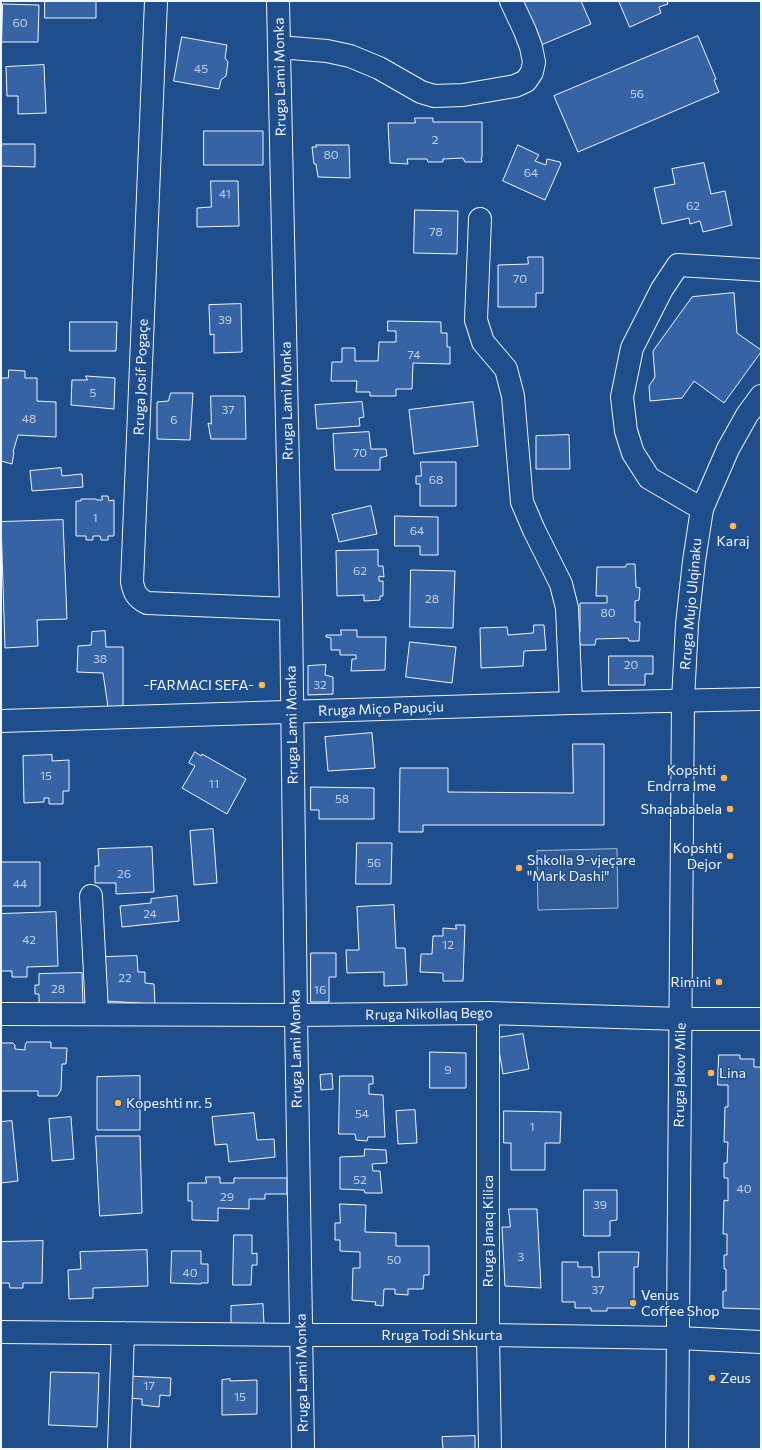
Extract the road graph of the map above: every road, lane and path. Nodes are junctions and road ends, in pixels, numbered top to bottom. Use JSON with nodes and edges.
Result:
{"nodes":[{"id":1,"x":156,"y":1,"type":"edge"},
{"id":2,"x":278,"y":1,"type":"edge"},
{"id":3,"x":511,"y":1,"type":"edge"},
{"id":4,"x":279,"y":47,"type":"junction"},
{"id":5,"x":480,"y":219,"type":"dead end"},
{"id":6,"x":761,"y":270,"type":"edge"},
{"id":7,"x":761,"y":396,"type":"edge"},
{"id":8,"x":702,"y":508,"type":"junction"},
{"id":9,"x":291,"y":610,"type":"junction"},
{"id":10,"x":761,"y":699,"type":"edge"},
{"id":11,"x":683,"y":700,"type":"junction"},
{"id":12,"x":571,"y":703,"type":"junction"},
{"id":13,"x":292,"y":712,"type":"junction"},
{"id":14,"x":1,"y":721,"type":"edge"},
{"id":15,"x":91,"y":896,"type":"dead end"},
{"id":16,"x":97,"y":1013,"type":"junction"},
{"id":17,"x":488,"y":1013,"type":"junction"},
{"id":18,"x":1,"y":1014,"type":"edge"},
{"id":19,"x":296,"y":1015,"type":"junction"},
{"id":20,"x":681,"y":1019,"type":"junction"},
{"id":21,"x":761,"y":1019,"type":"edge"},
{"id":22,"x":1,"y":1332,"type":"edge"},
{"id":23,"x":123,"y":1333,"type":"junction"},
{"id":24,"x":488,"y":1335,"type":"junction"},
{"id":25,"x":302,"y":1336,"type":"junction"},
{"id":26,"x":678,"y":1338,"type":"junction"},
{"id":27,"x":761,"y":1342,"type":"edge"},
{"id":28,"x":119,"y":1449,"type":"edge"},
{"id":29,"x":303,"y":1449,"type":"edge"},
{"id":30,"x":490,"y":1449,"type":"edge"},
{"id":31,"x":677,"y":1449,"type":"edge"}],
"edges":[{"from":1,"to":9,"type":"street","name":"Rruga Josif Pogaçe"},
{"from":2,"to":4,"type":"street","name":"Rruga Lami Monka"},
{"from":3,"to":4,"type":"street"},
{"from":4,"to":9,"type":"street","name":"Rruga Lami Monka"},
{"from":5,"to":12,"type":"street"},
{"from":6,"to":8,"type":"street"},
{"from":7,"to":8,"type":"street","name":"Rruga Mujo Ulqinaku"},
{"from":8,"to":11,"type":"street","name":"Rruga Mujo Ulqinaku"},
{"from":9,"to":13,"type":"street","name":"Rruga Lami Monka"},
{"from":10,"to":11,"type":"street","name":"Rruga Miço Papuçiu"},
{"from":11,"to":12,"type":"street","name":"Rruga Miço Papuçiu"},
{"from":11,"to":20,"type":"street","name":"Rruga Jakov Mile"},
{"from":12,"to":13,"type":"street","name":"Rruga Miço Papuçiu"},
{"from":13,"to":14,"type":"street","name":"Rruga Miço Papuçiu"},
{"from":13,"to":19,"type":"street","name":"Rruga Lami Monka"},
{"from":15,"to":16,"type":"street"},
{"from":16,"to":18,"type":"street","name":"Rruga Nikollaq Bego"},
{"from":16,"to":19,"type":"street","name":"Rruga Nikollaq Bego"},
{"from":17,"to":19,"type":"street","name":"Rruga Nikollaq Bego"},
{"from":17,"to":20,"type":"street","name":"Rruga Nikollaq Bego"},
{"from":17,"to":24,"type":"street","name":"Rruga Janaq Kilica"},
{"from":19,"to":25,"type":"street","name":"Rruga Lami Monka"},
{"from":20,"to":21,"type":"street","name":"Rruga Nikollaq Bego"},
{"from":20,"to":26,"type":"street","name":"Rruga Jakov Mile"},
{"from":22,"to":23,"type":"street","name":"Rruga Todi Shkurta"},
{"from":23,"to":25,"type":"street","name":"Rruga Todi Shkurta"},
{"from":23,"to":28,"type":"street"},
{"from":24,"to":25,"type":"street","name":"Rruga Todi Shkurta"},
{"from":24,"to":26,"type":"street","name":"Rruga Todi Shkurta"},
{"from":24,"to":30,"type":"street","name":"Rruga Janaq Kilica"},
{"from":25,"to":29,"type":"street","name":"Rruga Lami Monka"},
{"from":26,"to":27,"type":"street","name":"Rruga Todi Shkurta"},
{"from":26,"to":31,"type":"street","name":"Rruga Jakov Mile"}]}
